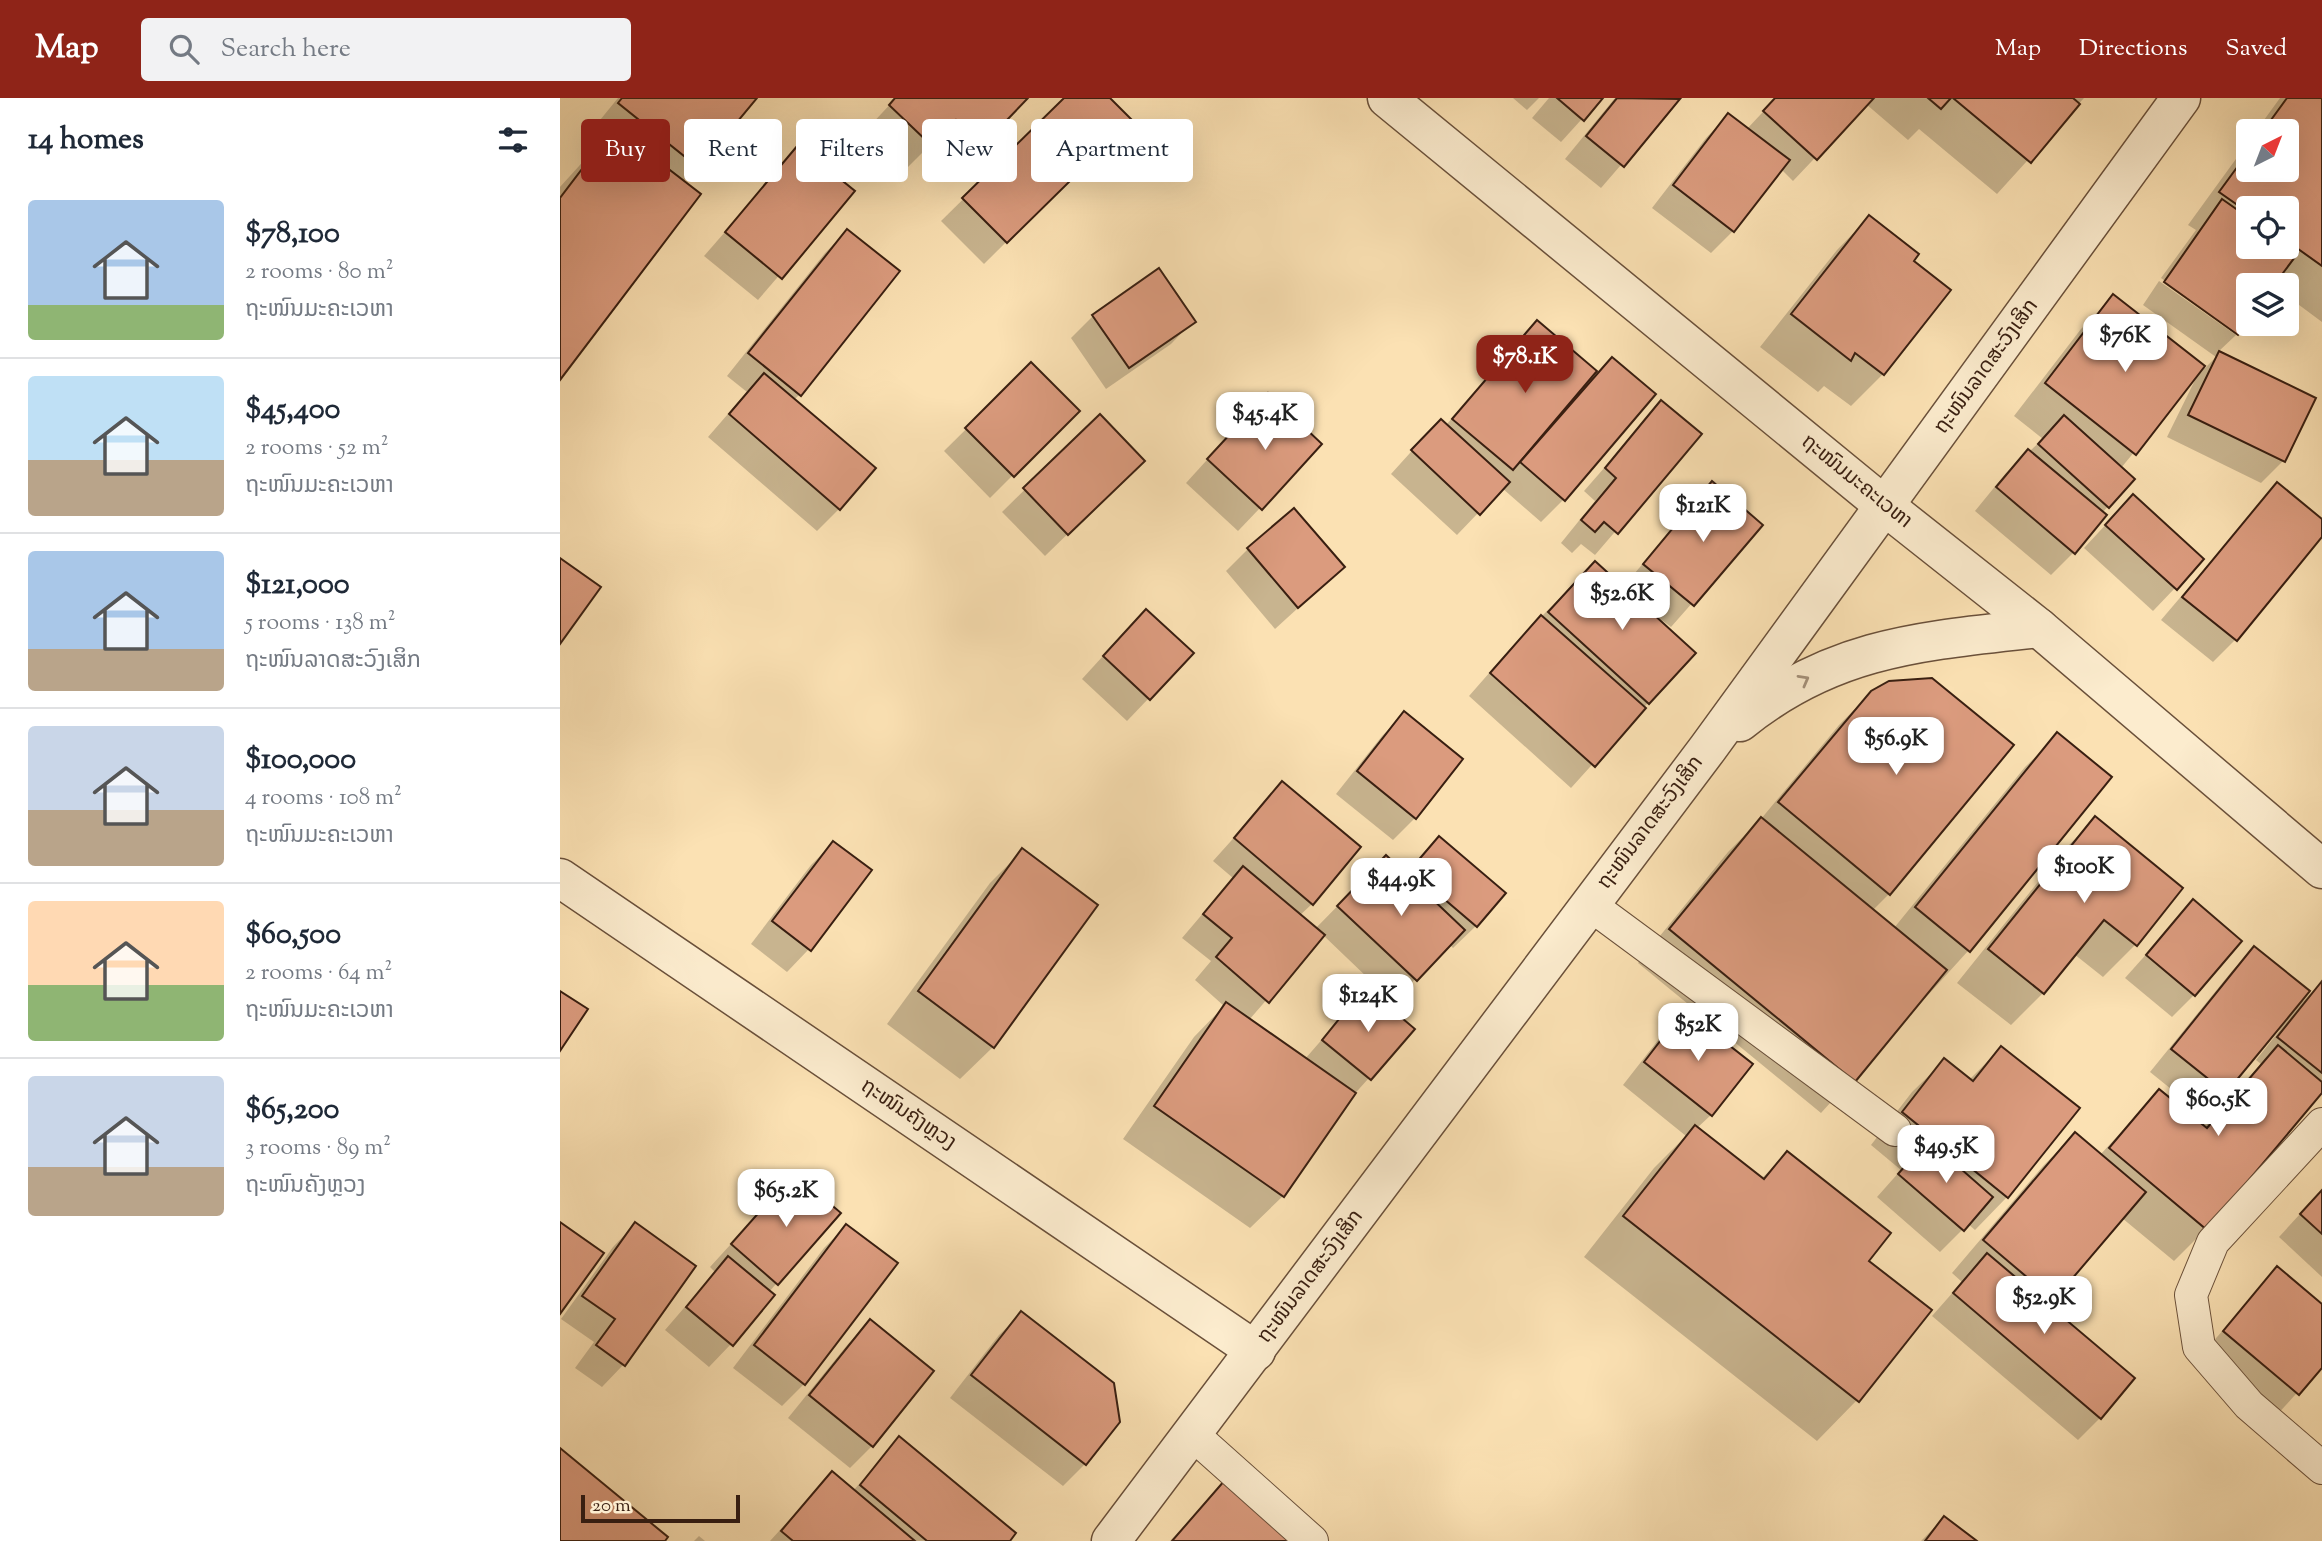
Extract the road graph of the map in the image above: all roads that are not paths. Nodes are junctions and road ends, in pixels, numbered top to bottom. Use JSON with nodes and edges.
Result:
{"nodes":[{"id":1,"x":1387,"y":98,"type":"edge"},
{"id":2,"x":2181,"y":98,"type":"edge"},
{"id":3,"x":1886,"y":507,"type":"junction"},
{"id":4,"x":2039,"y":628,"type":"junction"},
{"id":5,"x":1709,"y":748,"type":"junction"},
{"id":6,"x":2322,"y":869,"type":"edge"},
{"id":7,"x":560,"y":878,"type":"edge"},
{"id":8,"x":1589,"y":904,"type":"junction"},
{"id":9,"x":2322,"y":1124,"type":"edge"},
{"id":10,"x":1895,"y":1130,"type":"dead end"},
{"id":11,"x":1256,"y":1351,"type":"junction"},
{"id":12,"x":1191,"y":1433,"type":"junction"},
{"id":13,"x":2322,"y":1468,"type":"edge"},
{"id":14,"x":1111,"y":1541,"type":"edge"},
{"id":15,"x":1312,"y":1541,"type":"edge"}],
"edges":[{"from":1,"to":3,"type":"street","name":"ຖະໜົນມະຄະເວຫາ"},
{"from":2,"to":3,"type":"street","name":"ຖະໜົນລາດສະວົງເສິກ"},
{"from":3,"to":4,"type":"street","name":"ຖະໜົນມະຄະເວຫາ"},
{"from":3,"to":5,"type":"street","name":"ຖະໜົນລາດສະວົງເສິກ"},
{"from":5,"to":4,"type":"street","one_way":true},
{"from":4,"to":6,"type":"street","name":"ຖະໜົນມະຄະເວຫາ"},
{"from":5,"to":8,"type":"street","name":"ຖະໜົນລາດສະວົງເສິກ"},
{"from":7,"to":11,"type":"street","name":"ຖະໜົນຄັງຫຼວງ"},
{"from":8,"to":10,"type":"lane"},
{"from":8,"to":11,"type":"street","name":"ຖະໜົນລາດສະວົງເສິກ"},
{"from":9,"to":13,"type":"lane"},
{"from":11,"to":12,"type":"street","name":"ຖະໜົນລາດສະວົງເສິກ"},
{"from":12,"to":14,"type":"street","name":"ຖະໜົນລາດສະວົງເສິກ"},
{"from":12,"to":15,"type":"lane"}]}
